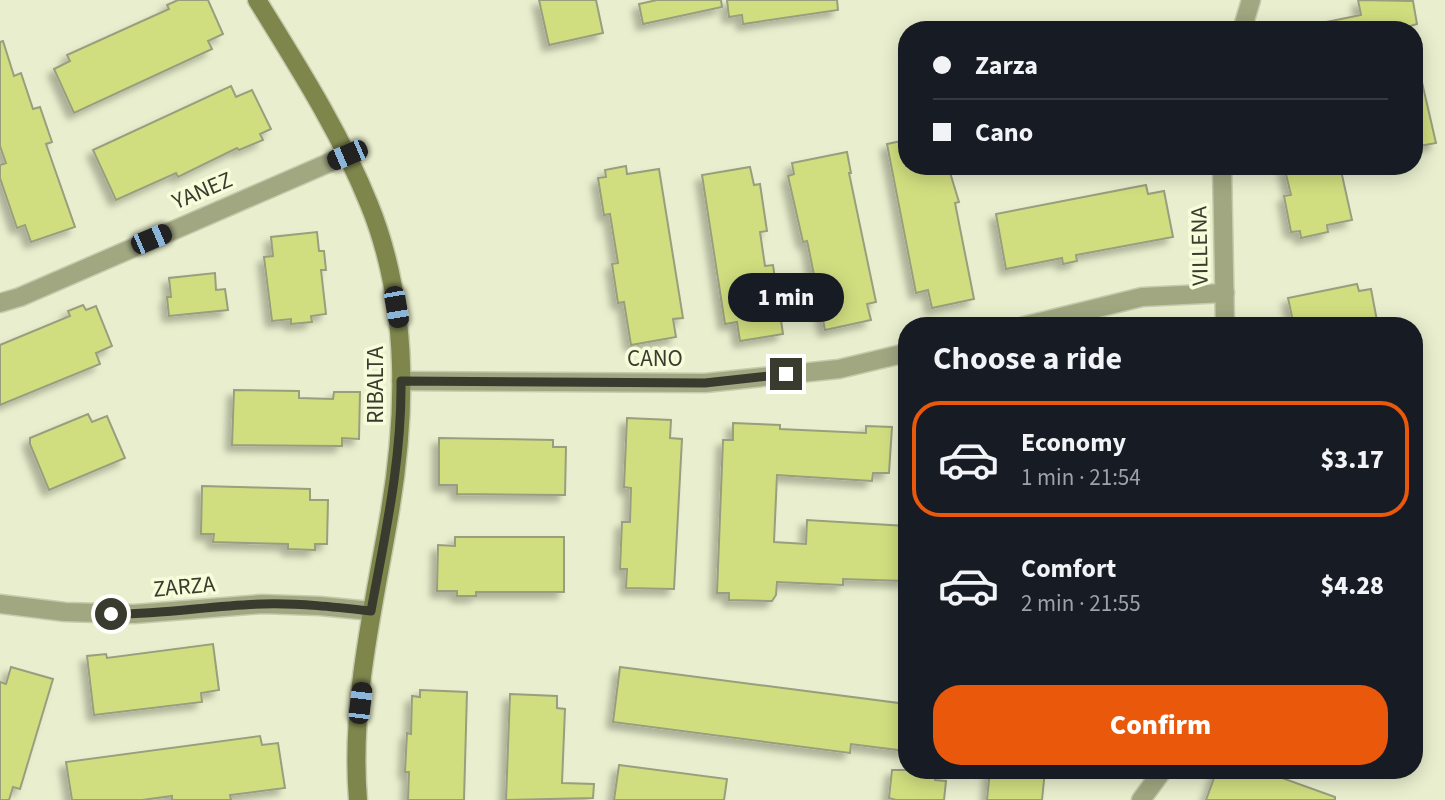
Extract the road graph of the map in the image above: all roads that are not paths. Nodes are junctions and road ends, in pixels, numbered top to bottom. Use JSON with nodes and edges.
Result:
{"nodes":[{"id":1,"x":257,"y":0,"type":"edge"},
{"id":2,"x":1251,"y":0,"type":"edge"},
{"id":3,"x":1245,"y":21,"type":"edge"},
{"id":4,"x":347,"y":155,"type":"junction"},
{"id":5,"x":1222,"y":175,"type":"edge"},
{"id":6,"x":1225,"y":293,"type":"junction"},
{"id":7,"x":0,"y":303,"type":"edge"},
{"id":8,"x":1061,"y":317,"type":"edge"},
{"id":9,"x":1225,"y":317,"type":"edge"},
{"id":10,"x":898,"y":355,"type":"edge"},
{"id":11,"x":401,"y":381,"type":"junction"},
{"id":12,"x":0,"y":604,"type":"edge"},
{"id":13,"x":371,"y":611,"type":"junction"},
{"id":14,"x":1156,"y":779,"type":"edge"},
{"id":15,"x":358,"y":800,"type":"edge"},
{"id":16,"x":1141,"y":800,"type":"edge"}],
"edges":[{"from":1,"to":4,"type":"street","name":"RIBALTA"},
{"from":2,"to":3,"type":"street"},
{"from":4,"to":7,"type":"street","name":"YANEZ"},
{"from":4,"to":11,"type":"street","name":"RIBALTA"},
{"from":5,"to":6,"type":"street","name":"VILLENA"},
{"from":6,"to":8,"type":"street"},
{"from":6,"to":9,"type":"street","name":"VILLENA"},
{"from":10,"to":11,"type":"street","name":"CANO"},
{"from":11,"to":13,"type":"street","name":"RIBALTA"},
{"from":12,"to":13,"type":"street","name":"ZARZA"},
{"from":13,"to":15,"type":"street","name":"RIBALTA"},
{"from":14,"to":16,"type":"street"}]}
